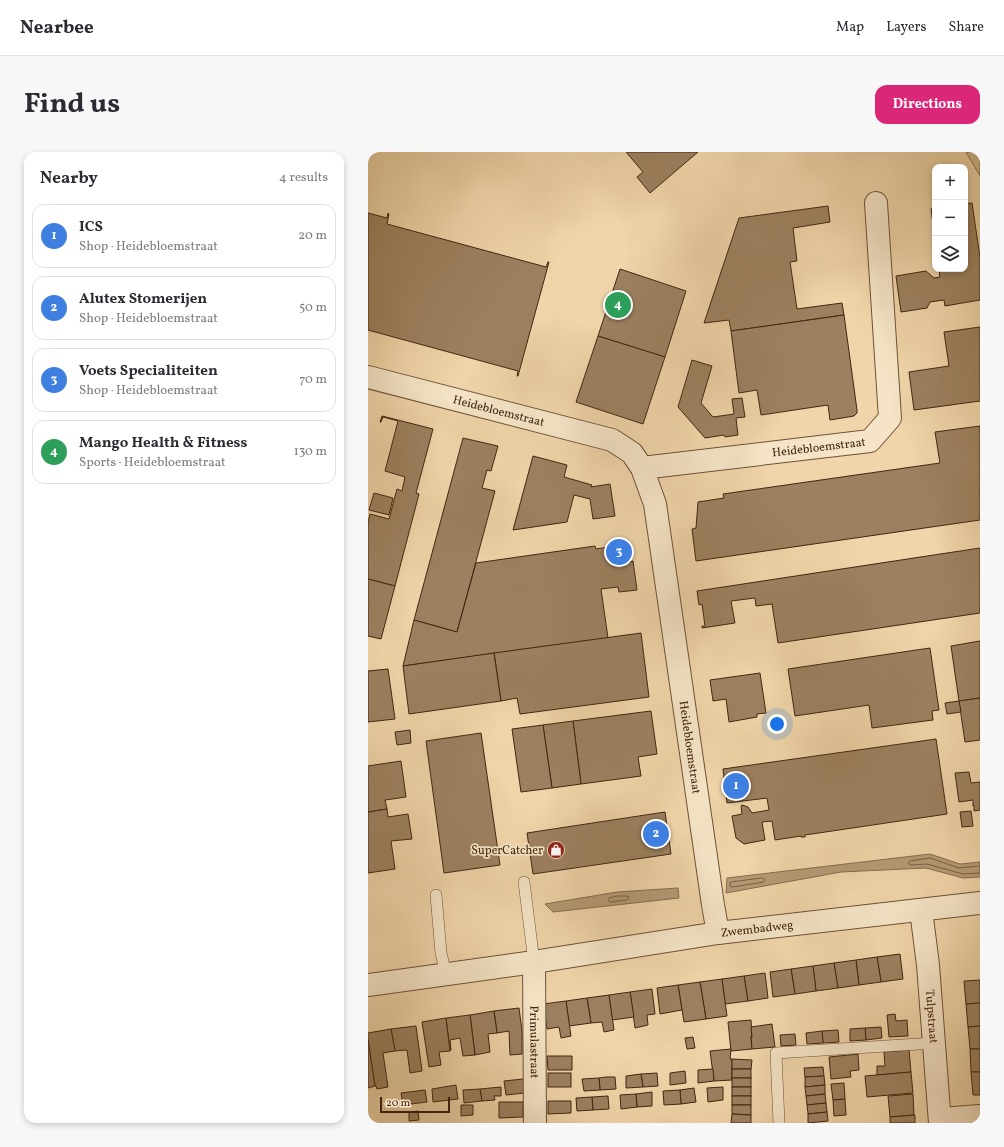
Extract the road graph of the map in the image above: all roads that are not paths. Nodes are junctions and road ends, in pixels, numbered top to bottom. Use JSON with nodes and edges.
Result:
{"nodes":[{"id":1,"x":876,"y":203,"type":"dead end"},
{"id":2,"x":368,"y":378,"type":"edge"},
{"id":3,"x":642,"y":468,"type":"junction"},
{"id":4,"x":524,"y":882,"type":"dead end"},
{"id":5,"x":436,"y":895,"type":"dead end"},
{"id":6,"x":980,"y":903,"type":"edge"},
{"id":7,"x":921,"y":910,"type":"junction"},
{"id":8,"x":718,"y":933,"type":"junction"},
{"id":9,"x":534,"y":962,"type":"junction"},
{"id":10,"x":446,"y":974,"type":"junction"},
{"id":11,"x":368,"y":985,"type":"edge"},
{"id":12,"x":934,"y":1043,"type":"junction"},
{"id":13,"x":980,"y":1116,"type":"edge"},
{"id":14,"x":940,"y":1121,"type":"edge"},
{"id":15,"x":535,"y":1123,"type":"edge"},
{"id":16,"x":779,"y":1123,"type":"edge"}],
"edges":[{"from":1,"to":3,"type":"street","name":"Heidebloemstraat"},
{"from":2,"to":3,"type":"street","name":"Heidebloemstraat"},
{"from":3,"to":8,"type":"street","name":"Heidebloemstraat"},
{"from":4,"to":9,"type":"lane"},
{"from":5,"to":10,"type":"lane"},
{"from":6,"to":7,"type":"street","name":"Zwembadweg"},
{"from":7,"to":8,"type":"street","name":"Zwembadweg"},
{"from":7,"to":12,"type":"street","name":"Tulpstraat"},
{"from":8,"to":9,"type":"street","name":"Zwembadweg"},
{"from":9,"to":10,"type":"street","name":"Zwembadweg"},
{"from":9,"to":15,"type":"street","name":"Primulastraat"},
{"from":10,"to":11,"type":"street","name":"Zwembadweg"},
{"from":12,"to":14,"type":"street","name":"Tulpstraat"},
{"from":12,"to":16,"type":"lane"},
{"from":13,"to":14,"type":"street"}]}
